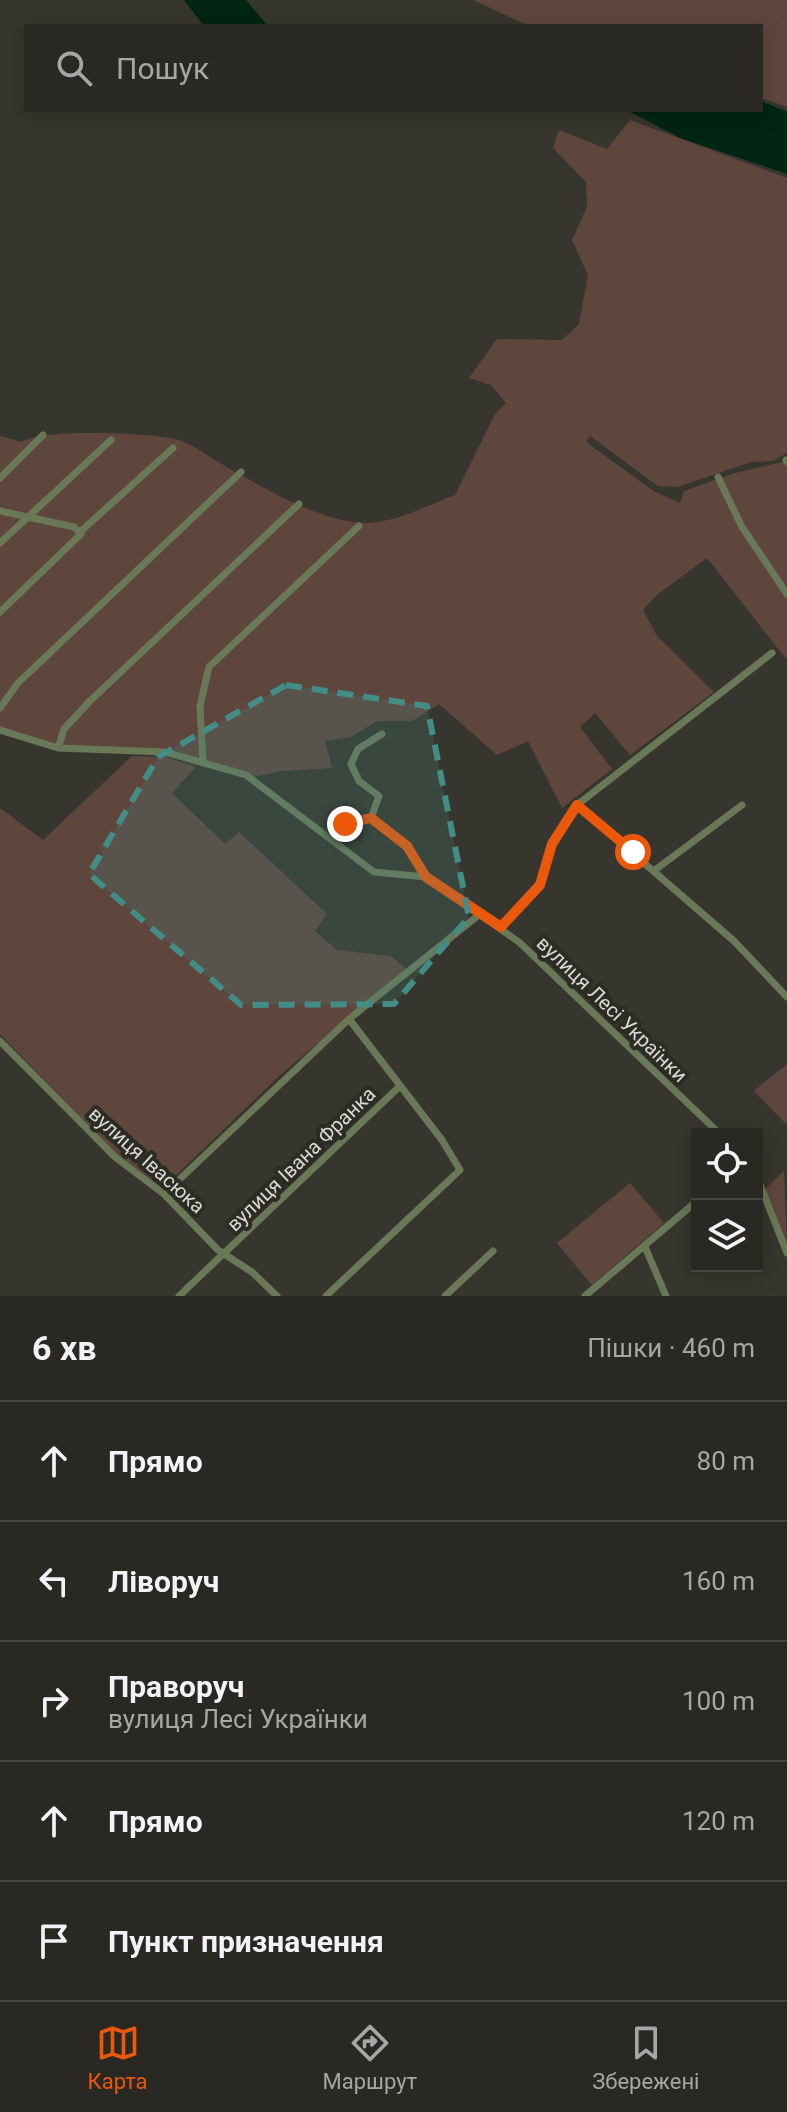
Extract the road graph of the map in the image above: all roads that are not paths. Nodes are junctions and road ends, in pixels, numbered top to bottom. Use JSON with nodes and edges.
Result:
{"nodes":[{"id":1,"x":43,"y":435,"type":"dead end"},
{"id":2,"x":111,"y":440,"type":"dead end"},
{"id":3,"x":173,"y":448,"type":"dead end"},
{"id":4,"x":241,"y":472,"type":"dead end"},
{"id":5,"x":718,"y":477,"type":"dead end"},
{"id":6,"x":0,"y":478,"type":"edge"},
{"id":7,"x":299,"y":504,"type":"dead end"},
{"id":8,"x":0,"y":511,"type":"edge"},
{"id":9,"x":29,"y":517,"type":"junction"},
{"id":10,"x":359,"y":526,"type":"dead end"},
{"id":11,"x":80,"y":532,"type":"junction"},
{"id":12,"x":0,"y":543,"type":"edge"},
{"id":13,"x":787,"y":594,"type":"edge"},
{"id":14,"x":0,"y":612,"type":"edge"},
{"id":15,"x":772,"y":653,"type":"dead end"},
{"id":16,"x":0,"y":708,"type":"edge"},
{"id":17,"x":0,"y":730,"type":"edge"},
{"id":18,"x":382,"y":734,"type":"dead end"},
{"id":19,"x":58,"y":748,"type":"junction"},
{"id":20,"x":203,"y":762,"type":"junction"},
{"id":21,"x":577,"y":805,"type":"junction"},
{"id":22,"x":742,"y":805,"type":"dead end"},
{"id":23,"x":371,"y":818,"type":"junction"},
{"id":24,"x":333,"y":841,"type":"junction"},
{"id":25,"x":655,"y":870,"type":"junction"},
{"id":26,"x":426,"y":877,"type":"junction"},
{"id":27,"x":480,"y":914,"type":"junction"},
{"id":28,"x":501,"y":927,"type":"junction"},
{"id":29,"x":787,"y":997,"type":"edge"},
{"id":30,"x":349,"y":1019,"type":"junction"},
{"id":31,"x":0,"y":1041,"type":"edge"},
{"id":32,"x":399,"y":1087,"type":"junction"},
{"id":33,"x":714,"y":1128,"type":"edge"},
{"id":34,"x":763,"y":1192,"type":"edge"},
{"id":35,"x":164,"y":1194,"type":"junction"},
{"id":36,"x":691,"y":1206,"type":"edge"},
{"id":37,"x":645,"y":1247,"type":"junction"},
{"id":38,"x":493,"y":1251,"type":"dead end"},
{"id":39,"x":787,"y":1253,"type":"edge"},
{"id":40,"x":225,"y":1254,"type":"junction"},
{"id":41,"x":179,"y":1296,"type":"edge"},
{"id":42,"x":277,"y":1296,"type":"edge"},
{"id":43,"x":326,"y":1296,"type":"edge"},
{"id":44,"x":445,"y":1296,"type":"edge"},
{"id":45,"x":585,"y":1296,"type":"edge"},
{"id":46,"x":666,"y":1296,"type":"edge"}],
"edges":[{"from":1,"to":6,"type":"street"},
{"from":2,"to":9,"type":"street"},
{"from":3,"to":11,"type":"street"},
{"from":4,"to":16,"type":"street"},
{"from":5,"to":13,"type":"street"},
{"from":7,"to":19,"type":"street"},
{"from":8,"to":9,"type":"street"},
{"from":9,"to":11,"type":"street"},
{"from":9,"to":12,"type":"street"},
{"from":10,"to":20,"type":"street"},
{"from":11,"to":14,"type":"street"},
{"from":15,"to":21,"type":"street"},
{"from":17,"to":19,"type":"street","name":"вулиця Лесі Українки"},
{"from":18,"to":23,"type":"street"},
{"from":19,"to":20,"type":"street","name":"вулиця Лесі Українки"},
{"from":20,"to":24,"type":"street","name":"вулиця Лесі Українки"},
{"from":21,"to":25,"type":"street"},
{"from":21,"to":28,"type":"street"},
{"from":22,"to":25,"type":"street"},
{"from":23,"to":24,"type":"street"},
{"from":23,"to":26,"type":"street"},
{"from":24,"to":26,"type":"street","name":"вулиця Лесі Українки"},
{"from":25,"to":29,"type":"street"},
{"from":26,"to":27,"type":"street","name":"вулиця Лесі Українки"},
{"from":27,"to":28,"type":"street","name":"вулиця Лесі Українки"},
{"from":27,"to":30,"type":"street"},
{"from":28,"to":33,"type":"street","name":"вулиця Лесі Українки"},
{"from":30,"to":32,"type":"street"},
{"from":30,"to":35,"type":"street"},
{"from":31,"to":35,"type":"street","name":"вулиця Івасюка"},
{"from":32,"to":40,"type":"street","name":"вулиця Івана Франка"},
{"from":32,"to":43,"type":"street"},
{"from":34,"to":39,"type":"street"},
{"from":35,"to":40,"type":"street","name":"вулиця Івасюка"},
{"from":36,"to":37,"type":"street"},
{"from":37,"to":45,"type":"street"},
{"from":37,"to":46,"type":"street"},
{"from":38,"to":44,"type":"street"},
{"from":40,"to":41,"type":"street","name":"вулиця Івана Франка"},
{"from":40,"to":42,"type":"street","name":"вулиця Івасюка"}]}
